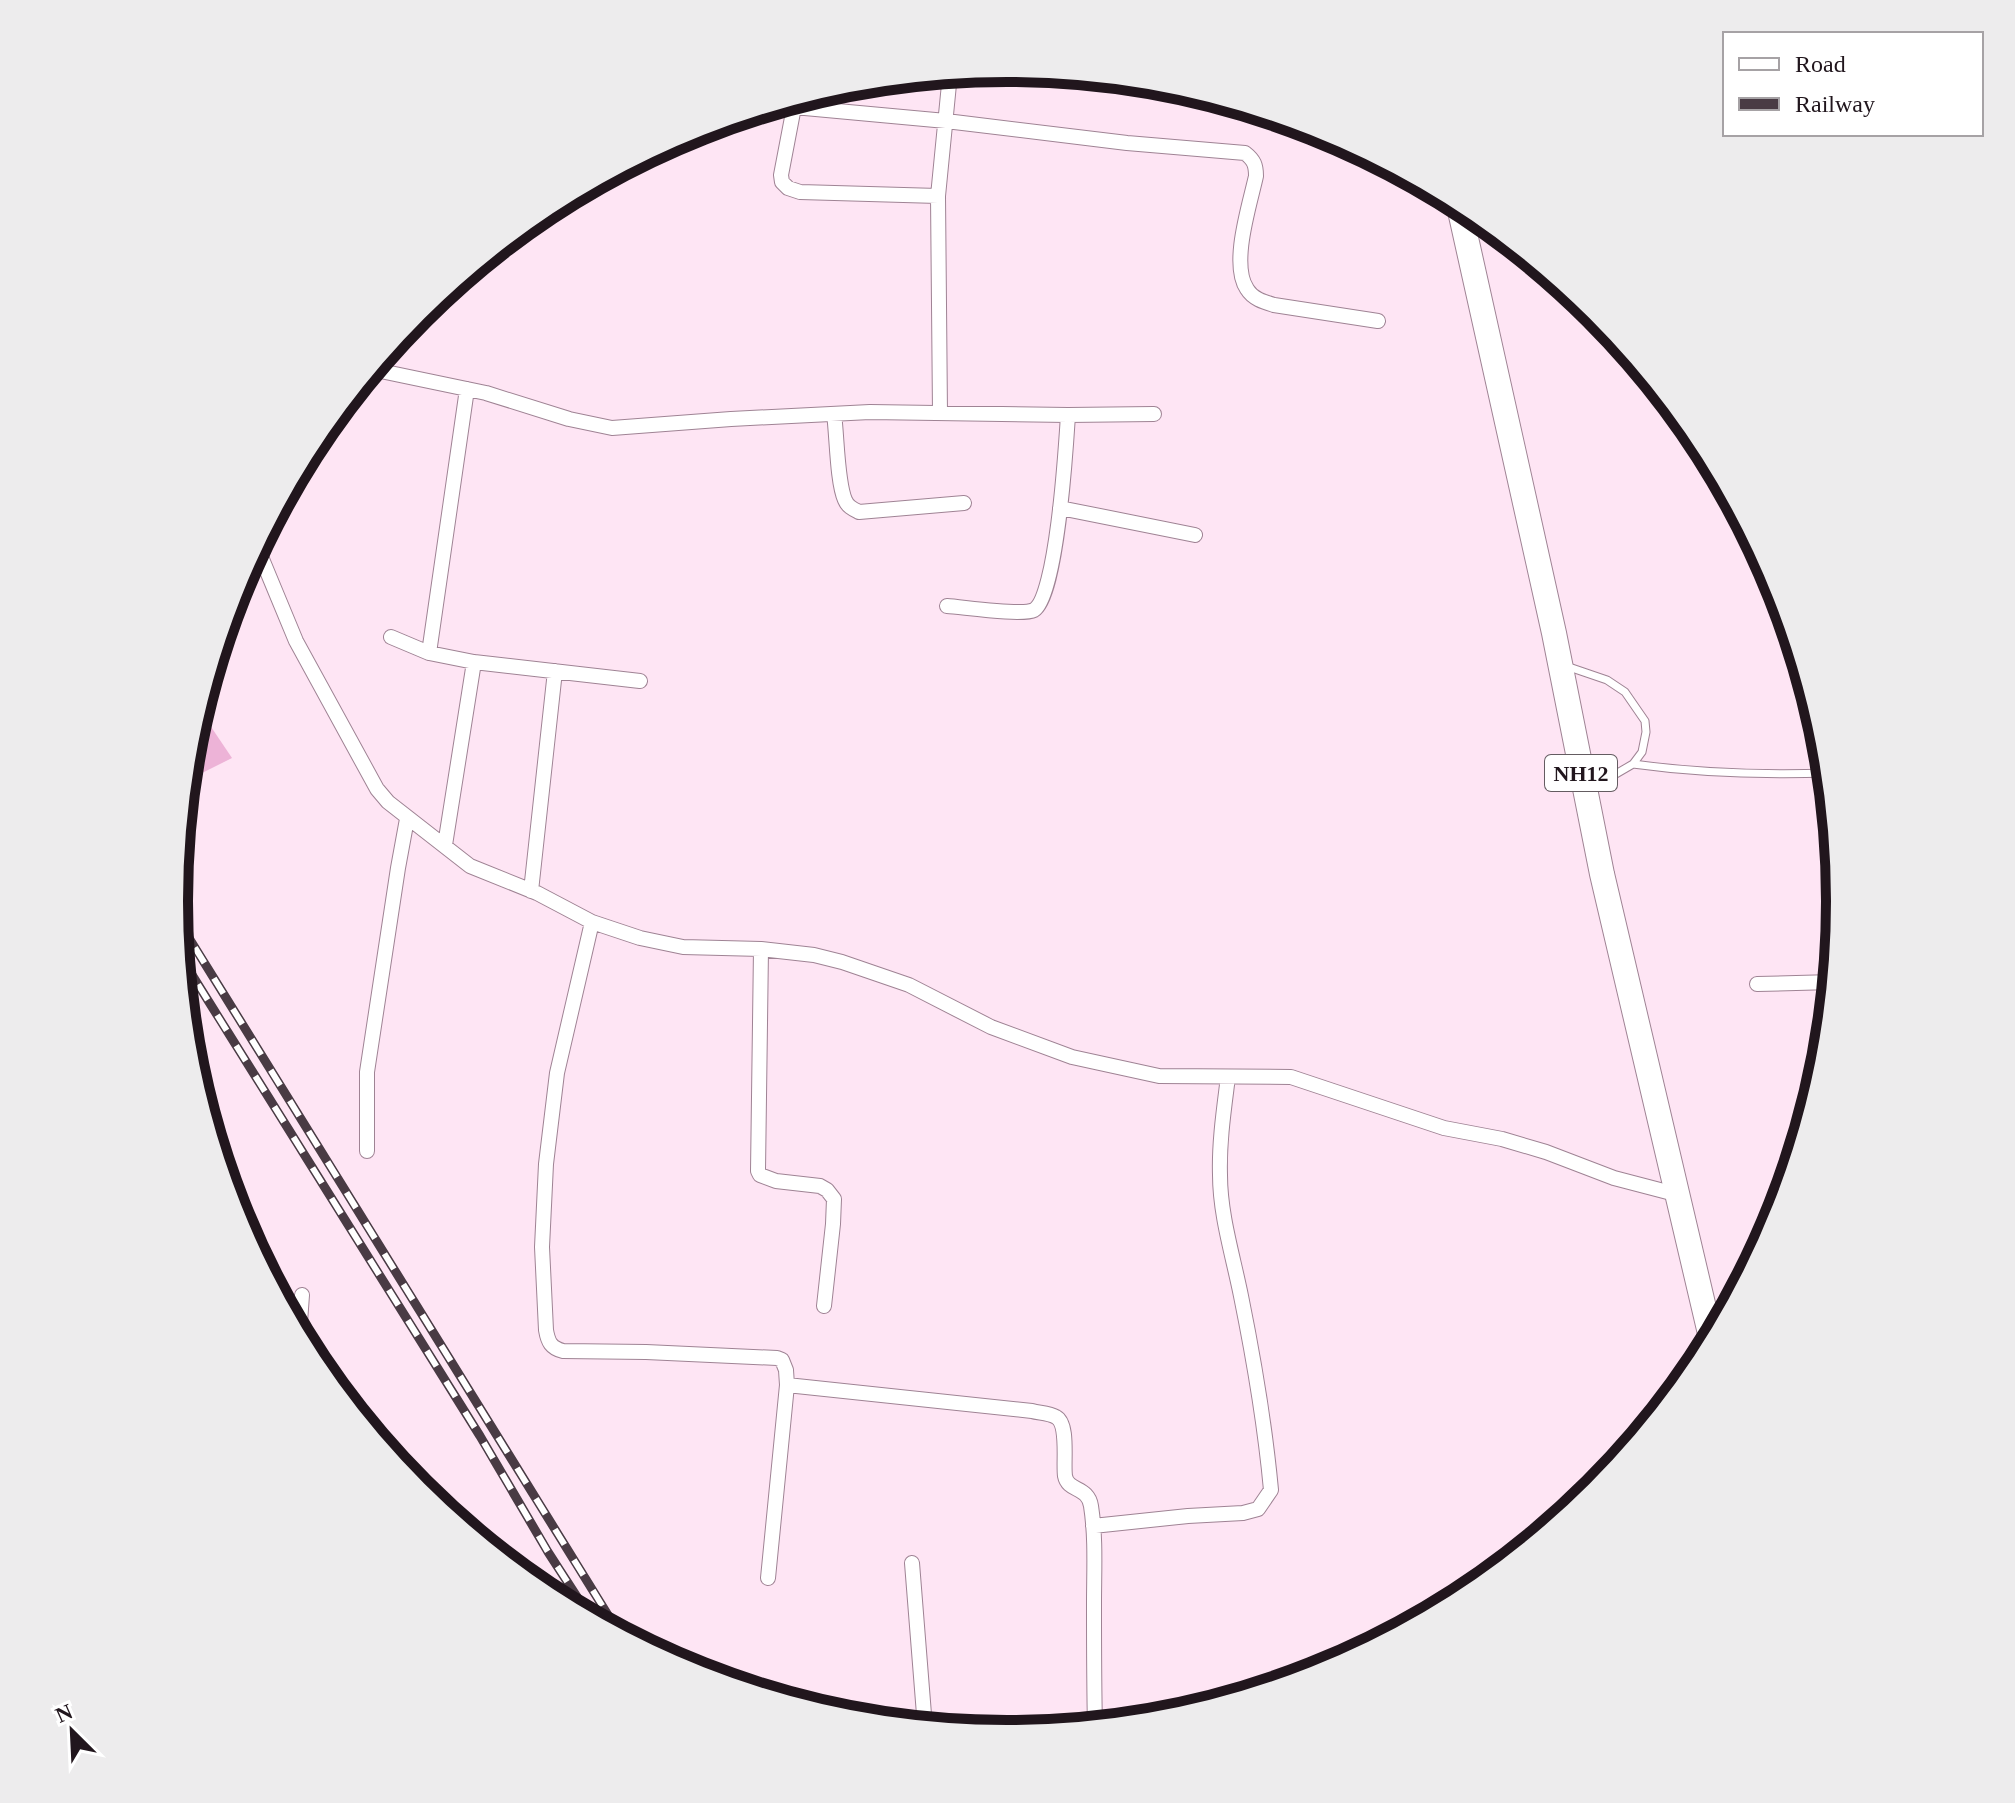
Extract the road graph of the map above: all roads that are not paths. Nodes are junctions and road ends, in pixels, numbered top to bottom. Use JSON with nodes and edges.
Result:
{"nodes":[{"id":1,"x":949,"y":84,"type":"edge"},
{"id":2,"x":815,"y":105,"type":"edge"},
{"id":3,"x":793,"y":111,"type":"edge"},
{"id":4,"x":946,"y":121,"type":"junction"},
{"id":5,"x":938,"y":196,"type":"junction"},
{"id":6,"x":1462,"y":219,"type":"edge"},
{"id":7,"x":1378,"y":321,"type":"dead end"},
{"id":8,"x":383,"y":371,"type":"edge"},
{"id":9,"x":467,"y":389,"type":"junction"},
{"id":10,"x":940,"y":413,"type":"junction"},
{"id":11,"x":834,"y":414,"type":"junction"},
{"id":12,"x":1154,"y":414,"type":"dead end"},
{"id":13,"x":1068,"y":415,"type":"junction"},
{"id":14,"x":964,"y":503,"type":"dead end"},
{"id":15,"x":1060,"y":508,"type":"junction"},
{"id":16,"x":1195,"y":535,"type":"dead end"},
{"id":17,"x":263,"y":561,"type":"edge"},
{"id":18,"x":947,"y":606,"type":"dead end"},
{"id":19,"x":391,"y":637,"type":"dead end"},
{"id":20,"x":429,"y":653,"type":"junction"},
{"id":21,"x":474,"y":662,"type":"junction"},
{"id":22,"x":1560,"y":663,"type":"junction"},
{"id":23,"x":555,"y":671,"type":"junction"},
{"id":24,"x":640,"y":681,"type":"dead end"},
{"id":25,"x":1633,"y":764,"type":"junction"},
{"id":26,"x":1816,"y":773,"type":"edge"},
{"id":27,"x":1585,"y":792,"type":"junction"},
{"id":28,"x":407,"y":819,"type":"junction"},
{"id":29,"x":445,"y":845,"type":"junction"},
{"id":30,"x":531,"y":891,"type":"junction"},
{"id":31,"x":592,"y":922,"type":"junction"},
{"id":32,"x":761,"y":949,"type":"junction"},
{"id":33,"x":1822,"y":982,"type":"edge"},
{"id":34,"x":1757,"y":984,"type":"dead end"},
{"id":35,"x":1228,"y":1077,"type":"junction"},
{"id":36,"x":367,"y":1151,"type":"dead end"},
{"id":37,"x":1679,"y":1195,"type":"junction"},
{"id":38,"x":302,"y":1295,"type":"dead end"},
{"id":39,"x":824,"y":1306,"type":"dead end"},
{"id":40,"x":301,"y":1315,"type":"edge"},
{"id":41,"x":1708,"y":1325,"type":"edge"},
{"id":42,"x":787,"y":1385,"type":"junction"},
{"id":43,"x":1093,"y":1526,"type":"junction"},
{"id":44,"x":912,"y":1563,"type":"dead end"},
{"id":45,"x":768,"y":1578,"type":"dead end"},
{"id":46,"x":924,"y":1716,"type":"edge"},
{"id":47,"x":1095,"y":1716,"type":"edge"}],
"edges":[{"from":1,"to":4,"type":"street"},
{"from":2,"to":4,"type":"street"},
{"from":3,"to":5,"type":"street"},
{"from":4,"to":5,"type":"street"},
{"from":4,"to":7,"type":"street"},
{"from":5,"to":10,"type":"street"},
{"from":6,"to":22,"type":"main road","number":"NH12"},
{"from":8,"to":9,"type":"street"},
{"from":9,"to":11,"type":"street"},
{"from":9,"to":20,"type":"street"},
{"from":10,"to":11,"type":"street"},
{"from":10,"to":13,"type":"street"},
{"from":11,"to":14,"type":"street"},
{"from":12,"to":13,"type":"street"},
{"from":13,"to":15,"type":"street"},
{"from":15,"to":16,"type":"street"},
{"from":15,"to":18,"type":"street"},
{"from":17,"to":28,"type":"street"},
{"from":19,"to":20,"type":"street"},
{"from":20,"to":21,"type":"street"},
{"from":21,"to":23,"type":"street"},
{"from":21,"to":29,"type":"street"},
{"from":22,"to":25,"type":"lane"},
{"from":22,"to":27,"type":"main road","number":"NH12"},
{"from":23,"to":24,"type":"street"},
{"from":23,"to":30,"type":"street"},
{"from":25,"to":26,"type":"lane"},
{"from":25,"to":27,"type":"lane"},
{"from":27,"to":37,"type":"main road","number":"NH12"},
{"from":28,"to":29,"type":"street"},
{"from":28,"to":36,"type":"street"},
{"from":29,"to":30,"type":"street"},
{"from":30,"to":31,"type":"street"},
{"from":31,"to":32,"type":"street"},
{"from":31,"to":42,"type":"street"},
{"from":32,"to":35,"type":"street"},
{"from":32,"to":39,"type":"street"},
{"from":33,"to":34,"type":"street"},
{"from":35,"to":37,"type":"street"},
{"from":35,"to":43,"type":"street"},
{"from":37,"to":41,"type":"main road","number":"NH12"},
{"from":38,"to":40,"type":"street"},
{"from":42,"to":43,"type":"street"},
{"from":42,"to":45,"type":"street"},
{"from":43,"to":47,"type":"street"},
{"from":44,"to":46,"type":"street"}]}
